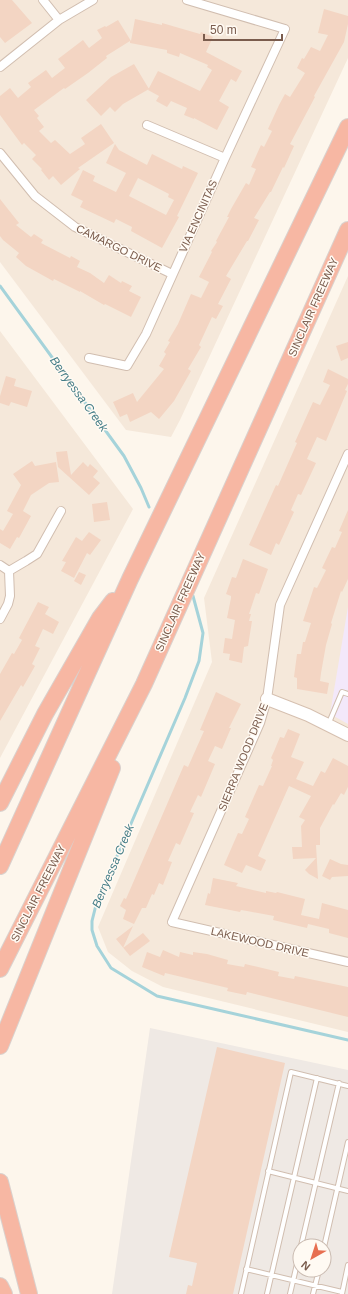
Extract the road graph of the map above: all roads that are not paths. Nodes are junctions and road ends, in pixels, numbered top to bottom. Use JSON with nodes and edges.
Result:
{"nodes":[{"id":1,"x":43,"y":0,"type":"edge"},
{"id":2,"x":94,"y":0,"type":"edge"},
{"id":3,"x":187,"y":0,"type":"edge"},
{"id":4,"x":59,"y":20,"type":"junction"},
{"id":5,"x":0,"y":68,"type":"edge"},
{"id":6,"x":147,"y":124,"type":"dead end"},
{"id":7,"x":348,"y":127,"type":"edge"},
{"id":8,"x":0,"y":153,"type":"edge"},
{"id":9,"x":225,"y":158,"type":"junction"},
{"id":10,"x":348,"y":230,"type":"edge"},
{"id":11,"x":172,"y":274,"type":"junction"},
{"id":12,"x":88,"y":358,"type":"dead end"},
{"id":13,"x":348,"y":454,"type":"edge"},
{"id":14,"x":61,"y":510,"type":"dead end"},
{"id":15,"x":0,"y":565,"type":"edge"},
{"id":16,"x":9,"y":571,"type":"junction"},
{"id":17,"x":130,"y":579,"type":"junction"},
{"id":18,"x":0,"y":619,"type":"edge"},
{"id":19,"x":144,"y":684,"type":"junction"},
{"id":20,"x":348,"y":694,"type":"edge"},
{"id":21,"x":267,"y":699,"type":"junction"},
{"id":22,"x":328,"y":725,"type":"junction"},
{"id":23,"x":348,"y":736,"type":"edge"},
{"id":24,"x":0,"y":803,"type":"edge"},
{"id":25,"x":0,"y":866,"type":"edge"},
{"id":26,"x":172,"y":922,"type":"joint"},
{"id":27,"x":34,"y":960,"type":"junction"},
{"id":28,"x":348,"y":962,"type":"edge"},
{"id":29,"x":0,"y":969,"type":"edge"},
{"id":30,"x":0,"y":1030,"type":"edge"},
{"id":31,"x":0,"y":1046,"type":"edge"},
{"id":32,"x":317,"y":1078,"type":"junction"},
{"id":33,"x":339,"y":1083,"type":"junction"},
{"id":34,"x":348,"y":1086,"type":"edge"},
{"id":35,"x":348,"y":1142,"type":"edge"},
{"id":36,"x":268,"y":1171,"type":"junction"},
{"id":37,"x":294,"y":1178,"type":"junction"},
{"id":38,"x":0,"y":1182,"type":"edge"},
{"id":39,"x":316,"y":1183,"type":"junction"},
{"id":40,"x":337,"y":1189,"type":"junction"},
{"id":41,"x":348,"y":1191,"type":"edge"},
{"id":42,"x":303,"y":1238,"type":"edge"},
{"id":43,"x":326,"y":1238,"type":"edge"},
{"id":44,"x":348,"y":1265,"type":"edge"},
{"id":45,"x":246,"y":1269,"type":"junction"},
{"id":46,"x":272,"y":1275,"type":"junction"},
{"id":47,"x":317,"y":1278,"type":"edge"},
{"id":48,"x":293,"y":1280,"type":"junction"},
{"id":49,"x":346,"y":1280,"type":"edge"},
{"id":50,"x":0,"y":1286,"type":"edge"},
{"id":51,"x":315,"y":1286,"type":"junction"},
{"id":52,"x":342,"y":1293,"type":"edge"},
{"id":53,"x":4,"y":1294,"type":"edge"},
{"id":54,"x":29,"y":1294,"type":"edge"},
{"id":55,"x":241,"y":1294,"type":"edge"},
{"id":56,"x":267,"y":1294,"type":"edge"},
{"id":57,"x":290,"y":1294,"type":"edge"},
{"id":58,"x":313,"y":1294,"type":"edge"}],
"edges":[{"from":1,"to":4,"type":"street"},
{"from":2,"to":4,"type":"street"},
{"from":3,"to":9,"type":"street","name":"VIA ENCINITAS"},
{"from":4,"to":5,"type":"street"},
{"from":6,"to":9,"type":"street"},
{"from":7,"to":17,"type":"highway"},
{"from":8,"to":11,"type":"street","name":"CAMARGO DRIVE"},
{"from":9,"to":11,"type":"street","name":"VIA ENCINITAS"},
{"from":10,"to":19,"type":"highway","name":"SINCLAIR FREEWAY"},
{"from":11,"to":12,"type":"street","name":"VIA ENCINITAS"},
{"from":13,"to":21,"type":"street","name":"SIERRA WOOD DRIVE"},
{"from":14,"to":16,"type":"street"},
{"from":15,"to":16,"type":"street"},
{"from":16,"to":18,"type":"street"},
{"from":17,"to":24,"type":"highway"},
{"from":17,"to":25,"type":"highway"},
{"from":19,"to":27,"type":"highway"},
{"from":19,"to":29,"type":"highway","name":"SINCLAIR FREEWAY"},
{"from":20,"to":22,"type":"lane"},
{"from":21,"to":22,"type":"street"},
{"from":21,"to":26,"type":"street","name":"SIERRA WOOD DRIVE"},
{"from":22,"to":23,"type":"street"},
{"from":26,"to":28,"type":"street","name":"LAKEWOOD DRIVE"},
{"from":27,"to":30,"type":"highway"},
{"from":27,"to":31,"type":"highway"},
{"from":32,"to":33,"type":"lane"},
{"from":32,"to":36,"type":"lane"},
{"from":32,"to":37,"type":"lane"},
{"from":33,"to":34,"type":"lane"},
{"from":33,"to":39,"type":"lane"},
{"from":35,"to":40,"type":"lane"},
{"from":36,"to":37,"type":"lane"},
{"from":36,"to":45,"type":"lane"},
{"from":37,"to":39,"type":"lane"},
{"from":37,"to":46,"type":"lane"},
{"from":38,"to":54,"type":"highway"},
{"from":39,"to":40,"type":"lane"},
{"from":39,"to":42,"type":"lane"},
{"from":40,"to":41,"type":"lane"},
{"from":40,"to":43,"type":"lane"},
{"from":44,"to":49,"type":"lane"},
{"from":45,"to":46,"type":"lane"},
{"from":45,"to":55,"type":"lane"},
{"from":46,"to":48,"type":"lane"},
{"from":46,"to":56,"type":"lane"},
{"from":47,"to":51,"type":"lane"},
{"from":48,"to":51,"type":"lane"},
{"from":48,"to":57,"type":"lane"},
{"from":49,"to":52,"type":"lane"},
{"from":50,"to":53,"type":"highway"},
{"from":51,"to":52,"type":"lane"},
{"from":51,"to":58,"type":"lane"}]}
